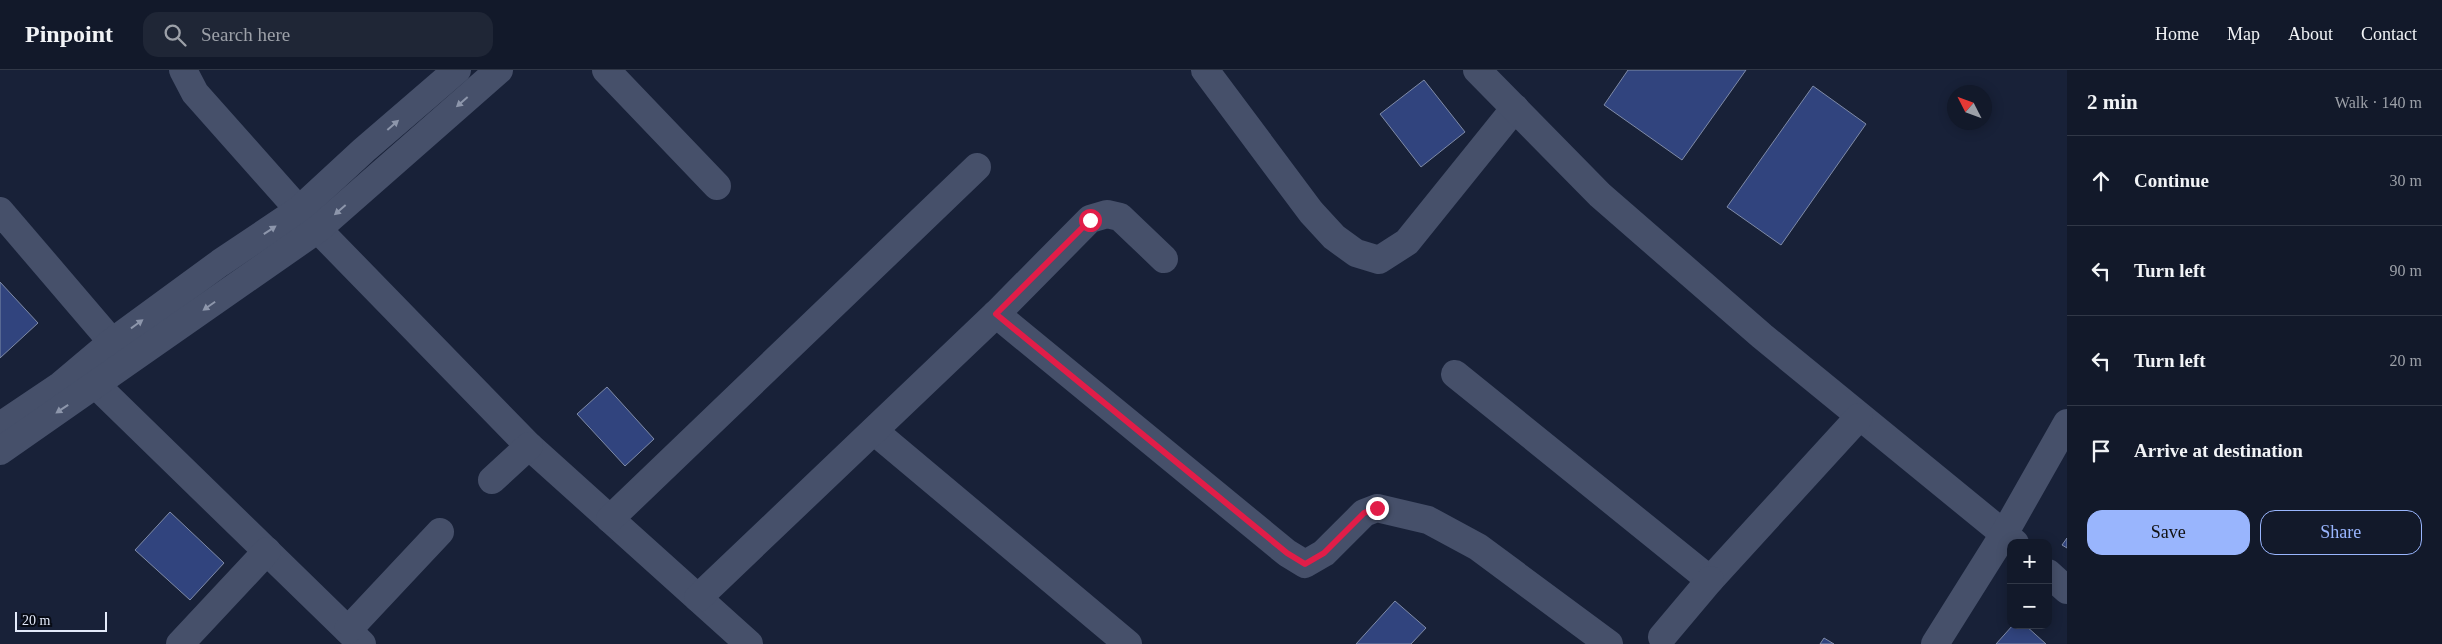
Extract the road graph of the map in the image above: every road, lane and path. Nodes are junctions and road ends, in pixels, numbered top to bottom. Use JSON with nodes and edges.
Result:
{"nodes":[{"id":1,"x":183,"y":70,"type":"edge"},
{"id":2,"x":457,"y":70,"type":"edge"},
{"id":3,"x":499,"y":70,"type":"edge"},
{"id":4,"x":606,"y":70,"type":"edge"},
{"id":5,"x":1205,"y":70,"type":"edge"},
{"id":6,"x":1477,"y":70,"type":"edge"},
{"id":7,"x":1515,"y":108,"type":"junction"},
{"id":8,"x":977,"y":167,"type":"dead end"},
{"id":9,"x":718,"y":186,"type":"dead end"},
{"id":10,"x":300,"y":210,"type":"junction"},
{"id":11,"x":0,"y":211,"type":"edge"},
{"id":12,"x":318,"y":229,"type":"junction"},
{"id":13,"x":1164,"y":259,"type":"dead end"},
{"id":14,"x":996,"y":314,"type":"junction"},
{"id":15,"x":112,"y":342,"type":"junction"},
{"id":16,"x":1455,"y":374,"type":"dead end"},
{"id":17,"x":96,"y":385,"type":"junction"},
{"id":18,"x":1859,"y":417,"type":"junction"},
{"id":19,"x":2067,"y":424,"type":"edge"},
{"id":20,"x":0,"y":426,"type":"edge"},
{"id":21,"x":874,"y":431,"type":"junction"},
{"id":22,"x":529,"y":446,"type":"junction"},
{"id":23,"x":0,"y":451,"type":"edge"},
{"id":24,"x":492,"y":480,"type":"dead end"},
{"id":25,"x":610,"y":518,"type":"junction"},
{"id":26,"x":440,"y":532,"type":"dead end"},
{"id":27,"x":2010,"y":538,"type":"edge"},
{"id":28,"x":267,"y":551,"type":"junction"},
{"id":29,"x":2052,"y":577,"type":"edge"},
{"id":30,"x":1710,"y":580,"type":"junction"},
{"id":31,"x":2067,"y":590,"type":"edge"},
{"id":32,"x":698,"y":598,"type":"junction"},
{"id":33,"x":355,"y":637,"type":"edge"},
{"id":34,"x":1662,"y":637,"type":"dead end"},
{"id":35,"x":180,"y":644,"type":"edge"},
{"id":36,"x":749,"y":644,"type":"edge"},
{"id":37,"x":1128,"y":644,"type":"edge"},
{"id":38,"x":1609,"y":644,"type":"edge"},
{"id":39,"x":1935,"y":644,"type":"edge"}],
"edges":[{"from":1,"to":10,"type":"street"},
{"from":10,"to":2,"type":"street","one_way":true},
{"from":3,"to":12,"type":"street","one_way":true},
{"from":4,"to":9,"type":"street"},
{"from":5,"to":7,"type":"street"},
{"from":6,"to":7,"type":"street"},
{"from":7,"to":18,"type":"street"},
{"from":8,"to":25,"type":"street"},
{"from":10,"to":12,"type":"street"},
{"from":15,"to":10,"type":"street","one_way":true},
{"from":11,"to":15,"type":"street"},
{"from":12,"to":17,"type":"street","one_way":true},
{"from":12,"to":22,"type":"street"},
{"from":13,"to":14,"type":"street"},
{"from":14,"to":21,"type":"street"},
{"from":14,"to":38,"type":"street"},
{"from":15,"to":20,"type":"street"},
{"from":16,"to":30,"type":"street"},
{"from":17,"to":23,"type":"street","one_way":true},
{"from":17,"to":28,"type":"street"},
{"from":18,"to":27,"type":"street"},
{"from":18,"to":30,"type":"street"},
{"from":19,"to":27,"type":"street"},
{"from":21,"to":32,"type":"street"},
{"from":21,"to":37,"type":"street"},
{"from":22,"to":24,"type":"street"},
{"from":22,"to":25,"type":"street"},
{"from":25,"to":32,"type":"street"},
{"from":26,"to":33,"type":"street"},
{"from":27,"to":39,"type":"street"},
{"from":28,"to":33,"type":"street"},
{"from":28,"to":35,"type":"street"},
{"from":29,"to":31,"type":"street"},
{"from":30,"to":34,"type":"street"},
{"from":32,"to":36,"type":"street"}]}
